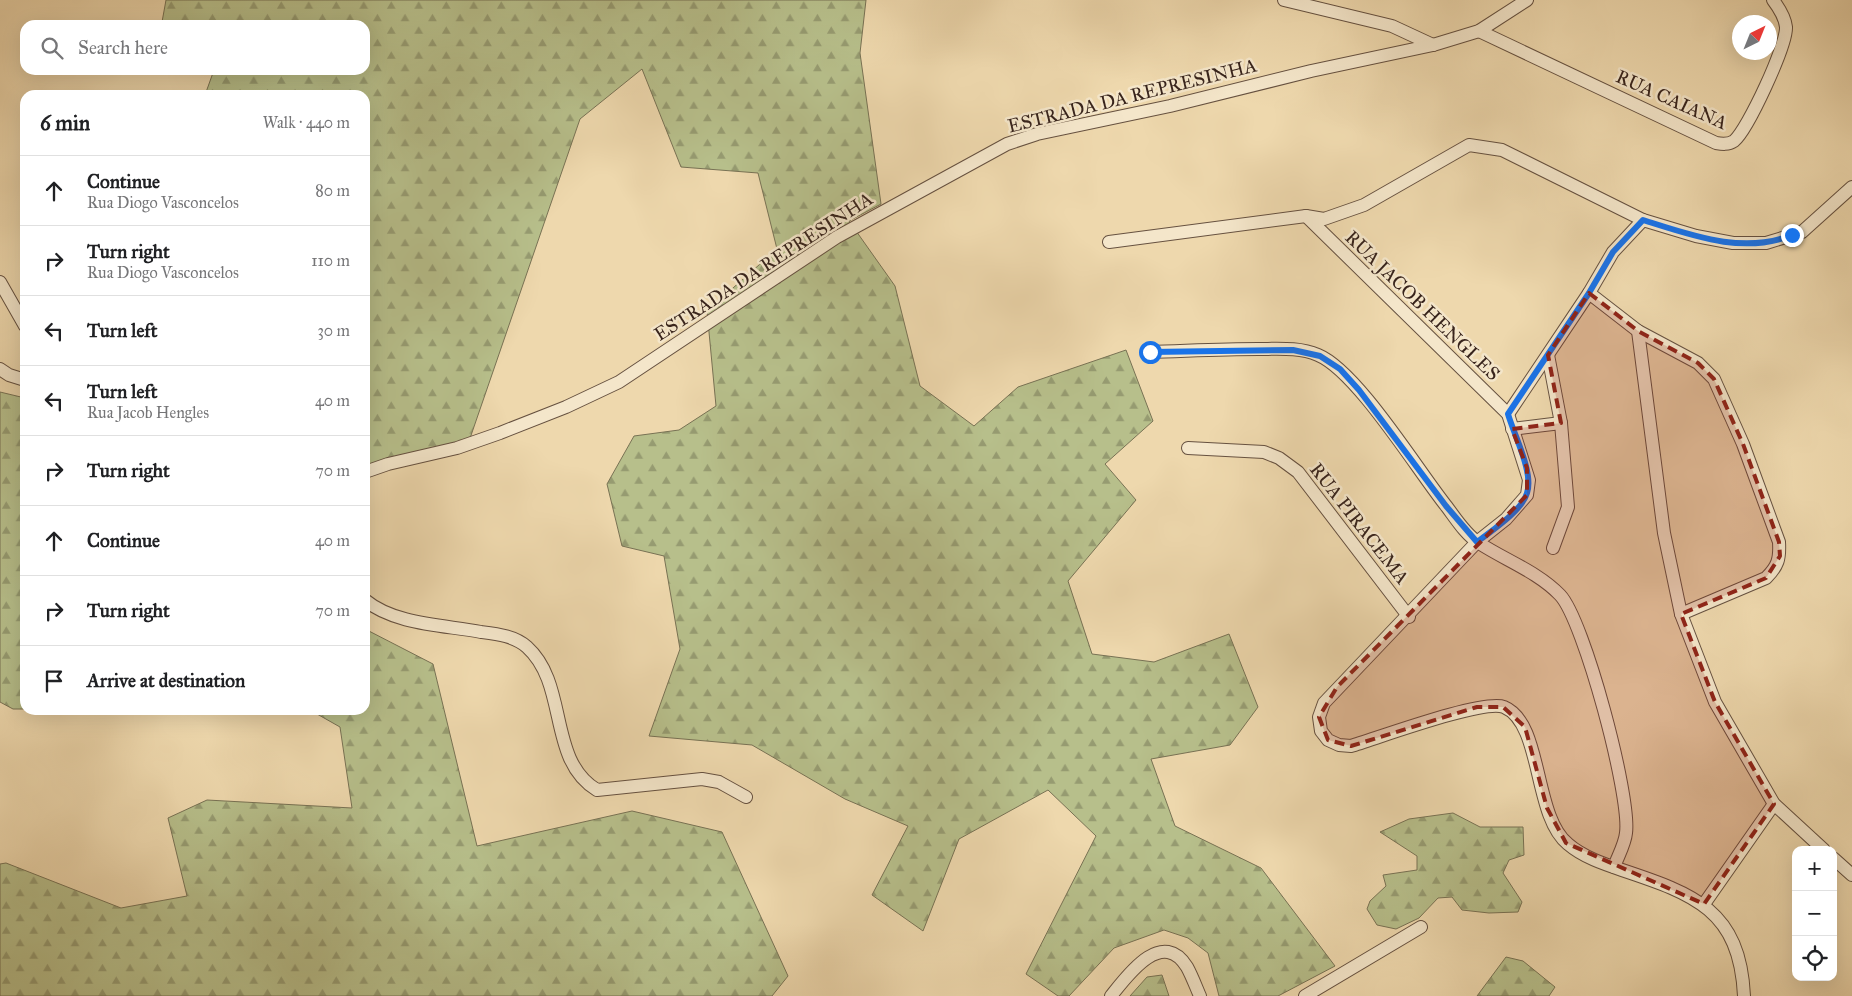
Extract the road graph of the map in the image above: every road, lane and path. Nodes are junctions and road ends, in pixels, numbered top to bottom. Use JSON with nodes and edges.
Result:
{"nodes":[{"id":1,"x":1284,"y":0,"type":"edge"},
{"id":2,"x":1527,"y":0,"type":"edge"},
{"id":3,"x":1773,"y":0,"type":"edge"},
{"id":4,"x":1479,"y":31,"type":"junction"},
{"id":5,"x":1433,"y":45,"type":"junction"},
{"id":6,"x":1852,"y":187,"type":"edge"},
{"id":7,"x":1306,"y":216,"type":"junction"},
{"id":8,"x":1643,"y":220,"type":"junction"},
{"id":9,"x":1109,"y":242,"type":"dead end"},
{"id":10,"x":0,"y":282,"type":"edge"},
{"id":11,"x":1589,"y":293,"type":"junction"},
{"id":12,"x":20,"y":317,"type":"edge"},
{"id":13,"x":1638,"y":331,"type":"junction"},
{"id":14,"x":1150,"y":352,"type":"dead end"},
{"id":15,"x":1548,"y":355,"type":"junction"},
{"id":16,"x":0,"y":369,"type":"edge"},
{"id":17,"x":20,"y":378,"type":"edge"},
{"id":18,"x":1508,"y":414,"type":"junction"},
{"id":19,"x":1560,"y":423,"type":"junction"},
{"id":20,"x":1512,"y":429,"type":"junction"},
{"id":21,"x":1188,"y":448,"type":"dead end"},
{"id":22,"x":370,"y":471,"type":"edge"},
{"id":23,"x":1477,"y":542,"type":"junction"},
{"id":24,"x":1553,"y":548,"type":"dead end"},
{"id":25,"x":370,"y":603,"type":"edge"},
{"id":26,"x":1681,"y":614,"type":"junction"},
{"id":27,"x":1409,"y":617,"type":"junction"},
{"id":28,"x":746,"y":797,"type":"dead end"},
{"id":29,"x":1774,"y":804,"type":"junction"},
{"id":30,"x":1820,"y":846,"type":"edge"},
{"id":31,"x":1837,"y":862,"type":"edge"},
{"id":32,"x":1614,"y":867,"type":"junction"},
{"id":33,"x":1852,"y":875,"type":"edge"},
{"id":34,"x":1704,"y":904,"type":"junction"},
{"id":35,"x":1421,"y":927,"type":"dead end"},
{"id":36,"x":1111,"y":996,"type":"edge"},
{"id":37,"x":1200,"y":996,"type":"edge"},
{"id":38,"x":1305,"y":996,"type":"edge"},
{"id":39,"x":1744,"y":996,"type":"edge"}],
"edges":[{"from":1,"to":5,"type":"street"},
{"from":2,"to":4,"type":"street","name":"ESTRADA DA REPRESINHA"},
{"from":3,"to":4,"type":"street","name":"RUA CAIANA"},
{"from":4,"to":5,"type":"street","name":"ESTRADA DA REPRESINHA"},
{"from":5,"to":22,"type":"street","name":"ESTRADA DA REPRESINHA"},
{"from":6,"to":8,"type":"street"},
{"from":7,"to":8,"type":"street"},
{"from":7,"to":9,"type":"street"},
{"from":7,"to":18,"type":"street","name":"RUA JACOB HENGLES"},
{"from":8,"to":11,"type":"street"},
{"from":10,"to":12,"type":"street"},
{"from":11,"to":13,"type":"street"},
{"from":11,"to":15,"type":"street"},
{"from":13,"to":26,"type":"street"},
{"from":13,"to":26,"type":"street"},
{"from":14,"to":23,"type":"street"},
{"from":15,"to":18,"type":"street"},
{"from":15,"to":19,"type":"street"},
{"from":16,"to":17,"type":"street"},
{"from":18,"to":20,"type":"street"},
{"from":19,"to":20,"type":"street"},
{"from":19,"to":24,"type":"street"},
{"from":20,"to":23,"type":"street"},
{"from":21,"to":27,"type":"street","name":"RUA PIRACEMA"},
{"from":23,"to":27,"type":"street"},
{"from":23,"to":32,"type":"street"},
{"from":25,"to":28,"type":"street"},
{"from":26,"to":29,"type":"street"},
{"from":27,"to":32,"type":"street"},
{"from":29,"to":30,"type":"street"},
{"from":29,"to":34,"type":"street"},
{"from":31,"to":33,"type":"street"},
{"from":32,"to":34,"type":"street"},
{"from":34,"to":39,"type":"street"},
{"from":35,"to":38,"type":"street"},
{"from":36,"to":37,"type":"street"}]}
